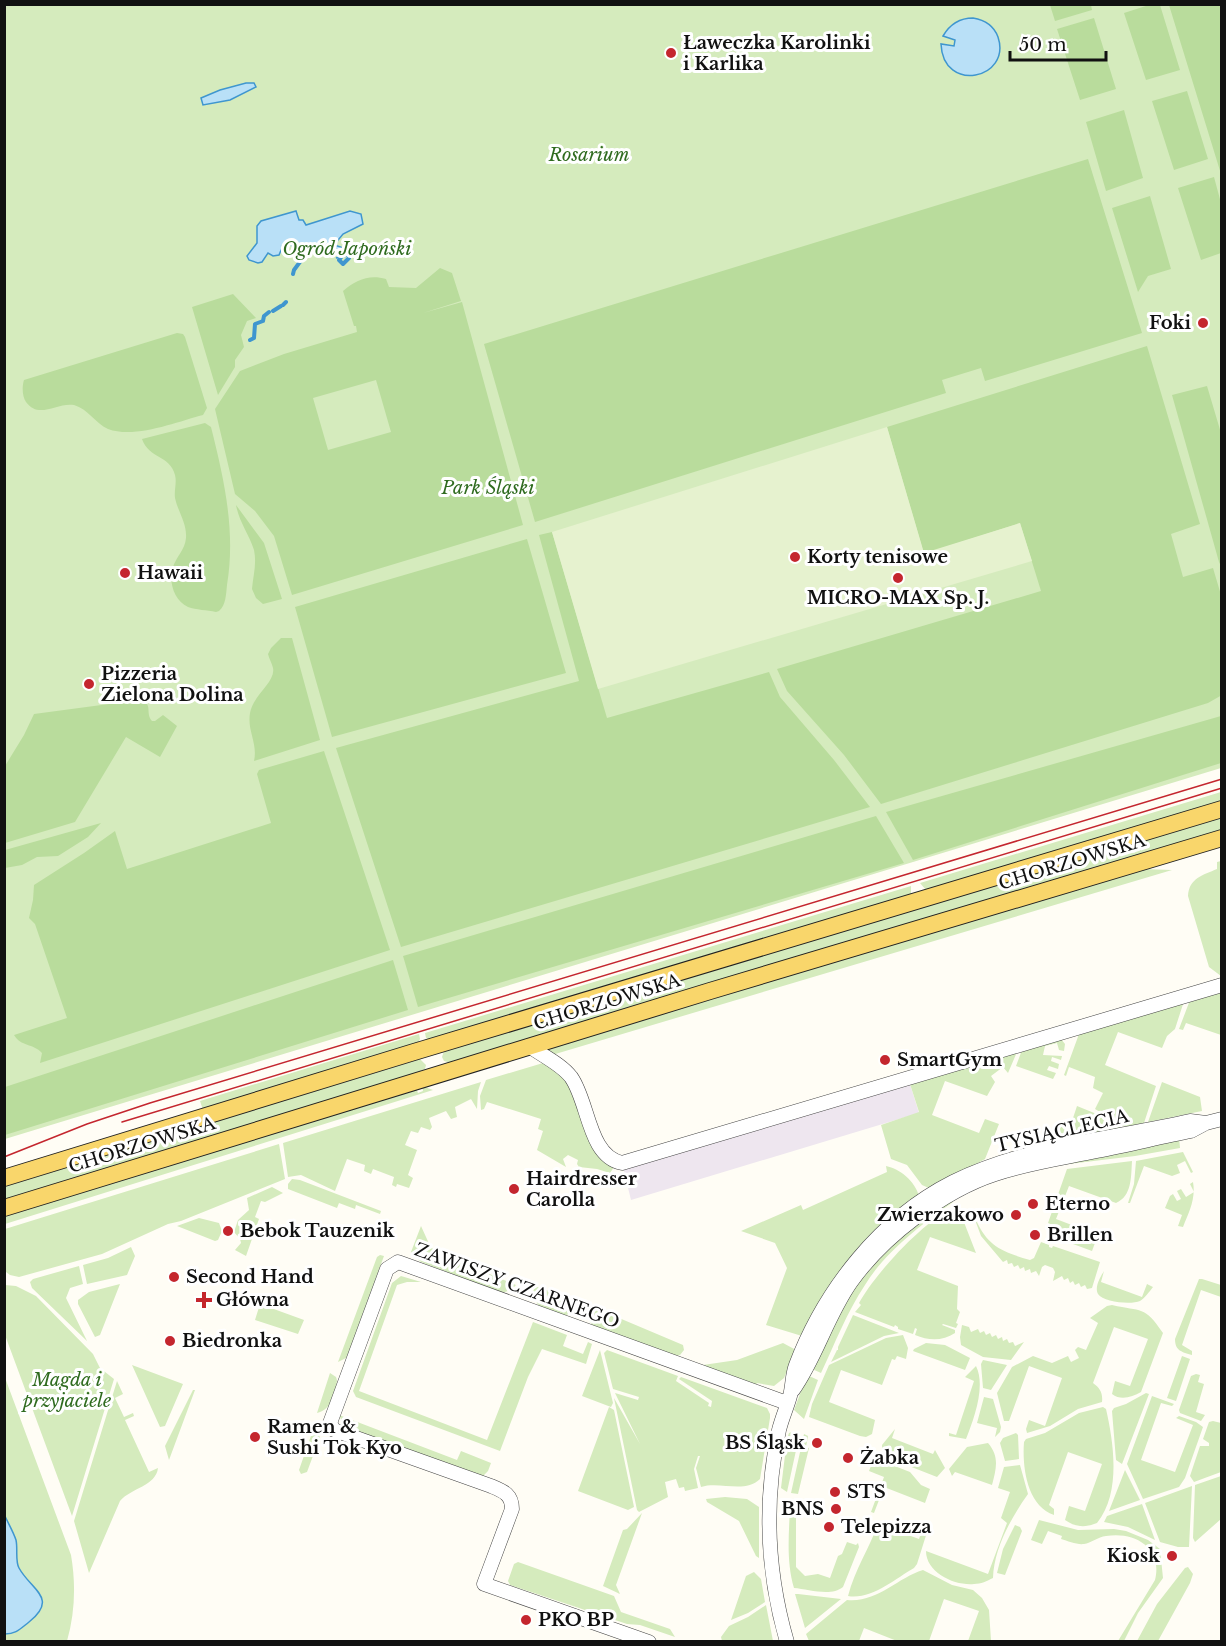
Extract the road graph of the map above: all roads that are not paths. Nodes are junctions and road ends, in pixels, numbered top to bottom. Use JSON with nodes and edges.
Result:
{"nodes":[{"id":1,"x":1221,"y":809,"type":"edge"},
{"id":2,"x":1221,"y":838,"type":"edge"},
{"id":3,"x":1221,"y":985,"type":"edge"},
{"id":4,"x":529,"y":1046,"type":"junction"},
{"id":5,"x":432,"y":1047,"type":"junction"},
{"id":6,"x":439,"y":1074,"type":"junction"},
{"id":7,"x":1221,"y":1119,"type":"edge"},
{"id":8,"x":4,"y":1178,"type":"edge"},
{"id":9,"x":4,"y":1208,"type":"edge"},
{"id":10,"x":789,"y":1399,"type":"junction"},
{"id":11,"x":649,"y":1641,"type":"edge"},
{"id":12,"x":787,"y":1641,"type":"edge"}],
"edges":[{"from":1,"to":5,"type":"main road","name":"CHORZOWSKA"},
{"from":2,"to":4,"type":"main road","name":"CHORZOWSKA"},
{"from":3,"to":4,"type":"street"},
{"from":4,"to":6,"type":"main road","name":"CHORZOWSKA"},
{"from":5,"to":6,"type":"main road"},
{"from":5,"to":8,"type":"main road","name":"CHORZOWSKA"},
{"from":6,"to":9,"type":"main road","name":"CHORZOWSKA"},
{"from":7,"to":10,"type":"street","name":"TYSIĄCLECIA"},
{"from":10,"to":11,"type":"street","name":"ZAWISZY CZARNEGO"},
{"from":10,"to":12,"type":"street","name":"TYSIĄCLECIA"}]}
